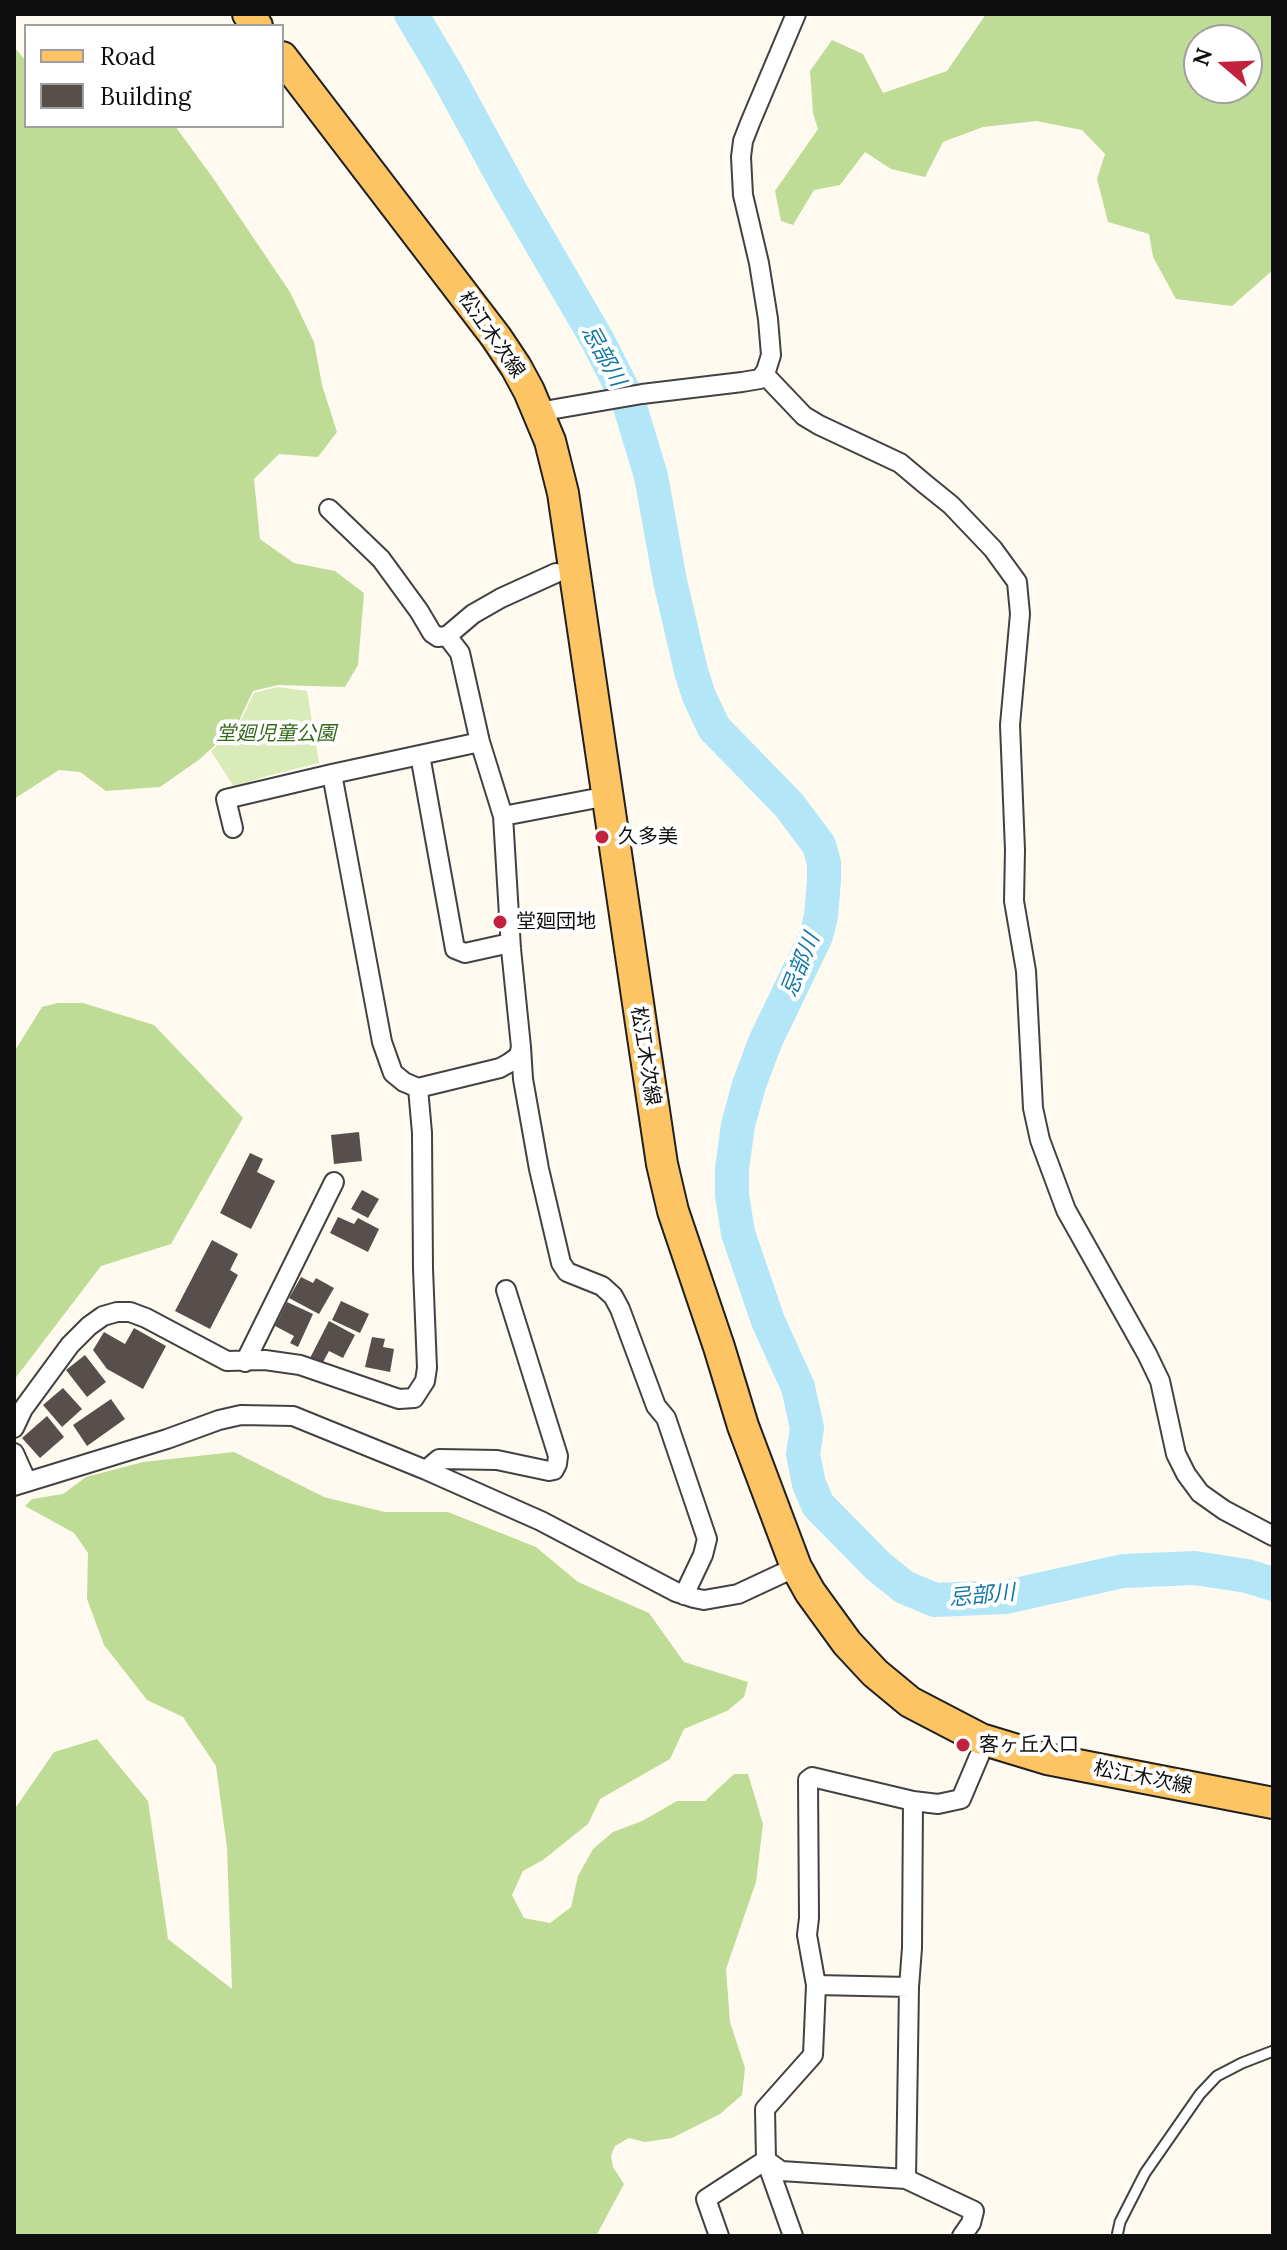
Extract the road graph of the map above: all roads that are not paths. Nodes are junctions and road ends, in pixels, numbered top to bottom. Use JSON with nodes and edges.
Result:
{"nodes":[{"id":1,"x":796,"y":14,"type":"edge"},
{"id":2,"x":284,"y":60,"type":"edge"},
{"id":3,"x":764,"y":374,"type":"junction"},
{"id":4,"x":538,"y":412,"type":"junction"},
{"id":5,"x":329,"y":509,"type":"dead end"},
{"id":6,"x":556,"y":573,"type":"dead end"},
{"id":7,"x":447,"y":636,"type":"junction"},
{"id":8,"x":480,"y":742,"type":"junction"},
{"id":9,"x":420,"y":755,"type":"junction"},
{"id":10,"x":332,"y":774,"type":"junction"},
{"id":11,"x":608,"y":796,"type":"junction"},
{"id":12,"x":503,"y":816,"type":"junction"},
{"id":13,"x":233,"y":828,"type":"dead end"},
{"id":14,"x":510,"y":943,"type":"junction"},
{"id":15,"x":521,"y":1047,"type":"junction"},
{"id":16,"x":418,"y":1088,"type":"junction"},
{"id":17,"x":334,"y":1182,"type":"dead end"},
{"id":18,"x":506,"y":1290,"type":"dead end"},
{"id":19,"x":245,"y":1362,"type":"junction"},
{"id":20,"x":14,"y":1428,"type":"edge"},
{"id":21,"x":14,"y":1453,"type":"edge"},
{"id":22,"x":426,"y":1470,"type":"junction"},
{"id":23,"x":20,"y":1484,"type":"edge"},
{"id":24,"x":1273,"y":1536,"type":"edge"},
{"id":25,"x":796,"y":1567,"type":"junction"},
{"id":26,"x":684,"y":1595,"type":"junction"},
{"id":27,"x":986,"y":1740,"type":"junction"},
{"id":28,"x":913,"y":1801,"type":"junction"},
{"id":29,"x":1273,"y":1803,"type":"edge"},
{"id":30,"x":816,"y":1985,"type":"junction"},
{"id":31,"x":909,"y":1987,"type":"junction"},
{"id":32,"x":1273,"y":2051,"type":"edge"},
{"id":33,"x":766,"y":2160,"type":"junction"},
{"id":34,"x":906,"y":2179,"type":"junction"},
{"id":35,"x":719,"y":2236,"type":"edge"},
{"id":36,"x":793,"y":2236,"type":"edge"},
{"id":37,"x":962,"y":2236,"type":"edge"},
{"id":38,"x":1117,"y":2236,"type":"edge"}],
"edges":[{"from":1,"to":3,"type":"street"},
{"from":2,"to":4,"type":"main road","name":"松江木次線"},
{"from":3,"to":4,"type":"street"},
{"from":3,"to":24,"type":"street"},
{"from":4,"to":11,"type":"main road","name":"松江木次線"},
{"from":5,"to":7,"type":"street"},
{"from":6,"to":7,"type":"street"},
{"from":7,"to":8,"type":"street"},
{"from":8,"to":9,"type":"street"},
{"from":8,"to":12,"type":"street"},
{"from":9,"to":10,"type":"street"},
{"from":9,"to":14,"type":"street"},
{"from":10,"to":13,"type":"street"},
{"from":10,"to":16,"type":"street"},
{"from":11,"to":12,"type":"street"},
{"from":11,"to":25,"type":"main road","name":"松江木次線"},
{"from":12,"to":14,"type":"street"},
{"from":14,"to":15,"type":"street"},
{"from":15,"to":16,"type":"street"},
{"from":15,"to":26,"type":"street"},
{"from":16,"to":19,"type":"street"},
{"from":17,"to":19,"type":"street"},
{"from":18,"to":22,"type":"street"},
{"from":19,"to":20,"type":"street"},
{"from":21,"to":23,"type":"street"},
{"from":22,"to":23,"type":"street"},
{"from":22,"to":26,"type":"street"},
{"from":25,"to":26,"type":"street"},
{"from":25,"to":27,"type":"main road","name":"松江木次線"},
{"from":27,"to":28,"type":"street"},
{"from":27,"to":29,"type":"main road","name":"松江木次線"},
{"from":28,"to":30,"type":"street"},
{"from":28,"to":31,"type":"street"},
{"from":30,"to":31,"type":"street"},
{"from":30,"to":33,"type":"street"},
{"from":31,"to":34,"type":"street"},
{"from":32,"to":38,"type":"lane"},
{"from":33,"to":34,"type":"street"},
{"from":33,"to":35,"type":"street"},
{"from":33,"to":36,"type":"street"},
{"from":34,"to":37,"type":"street"}]}
